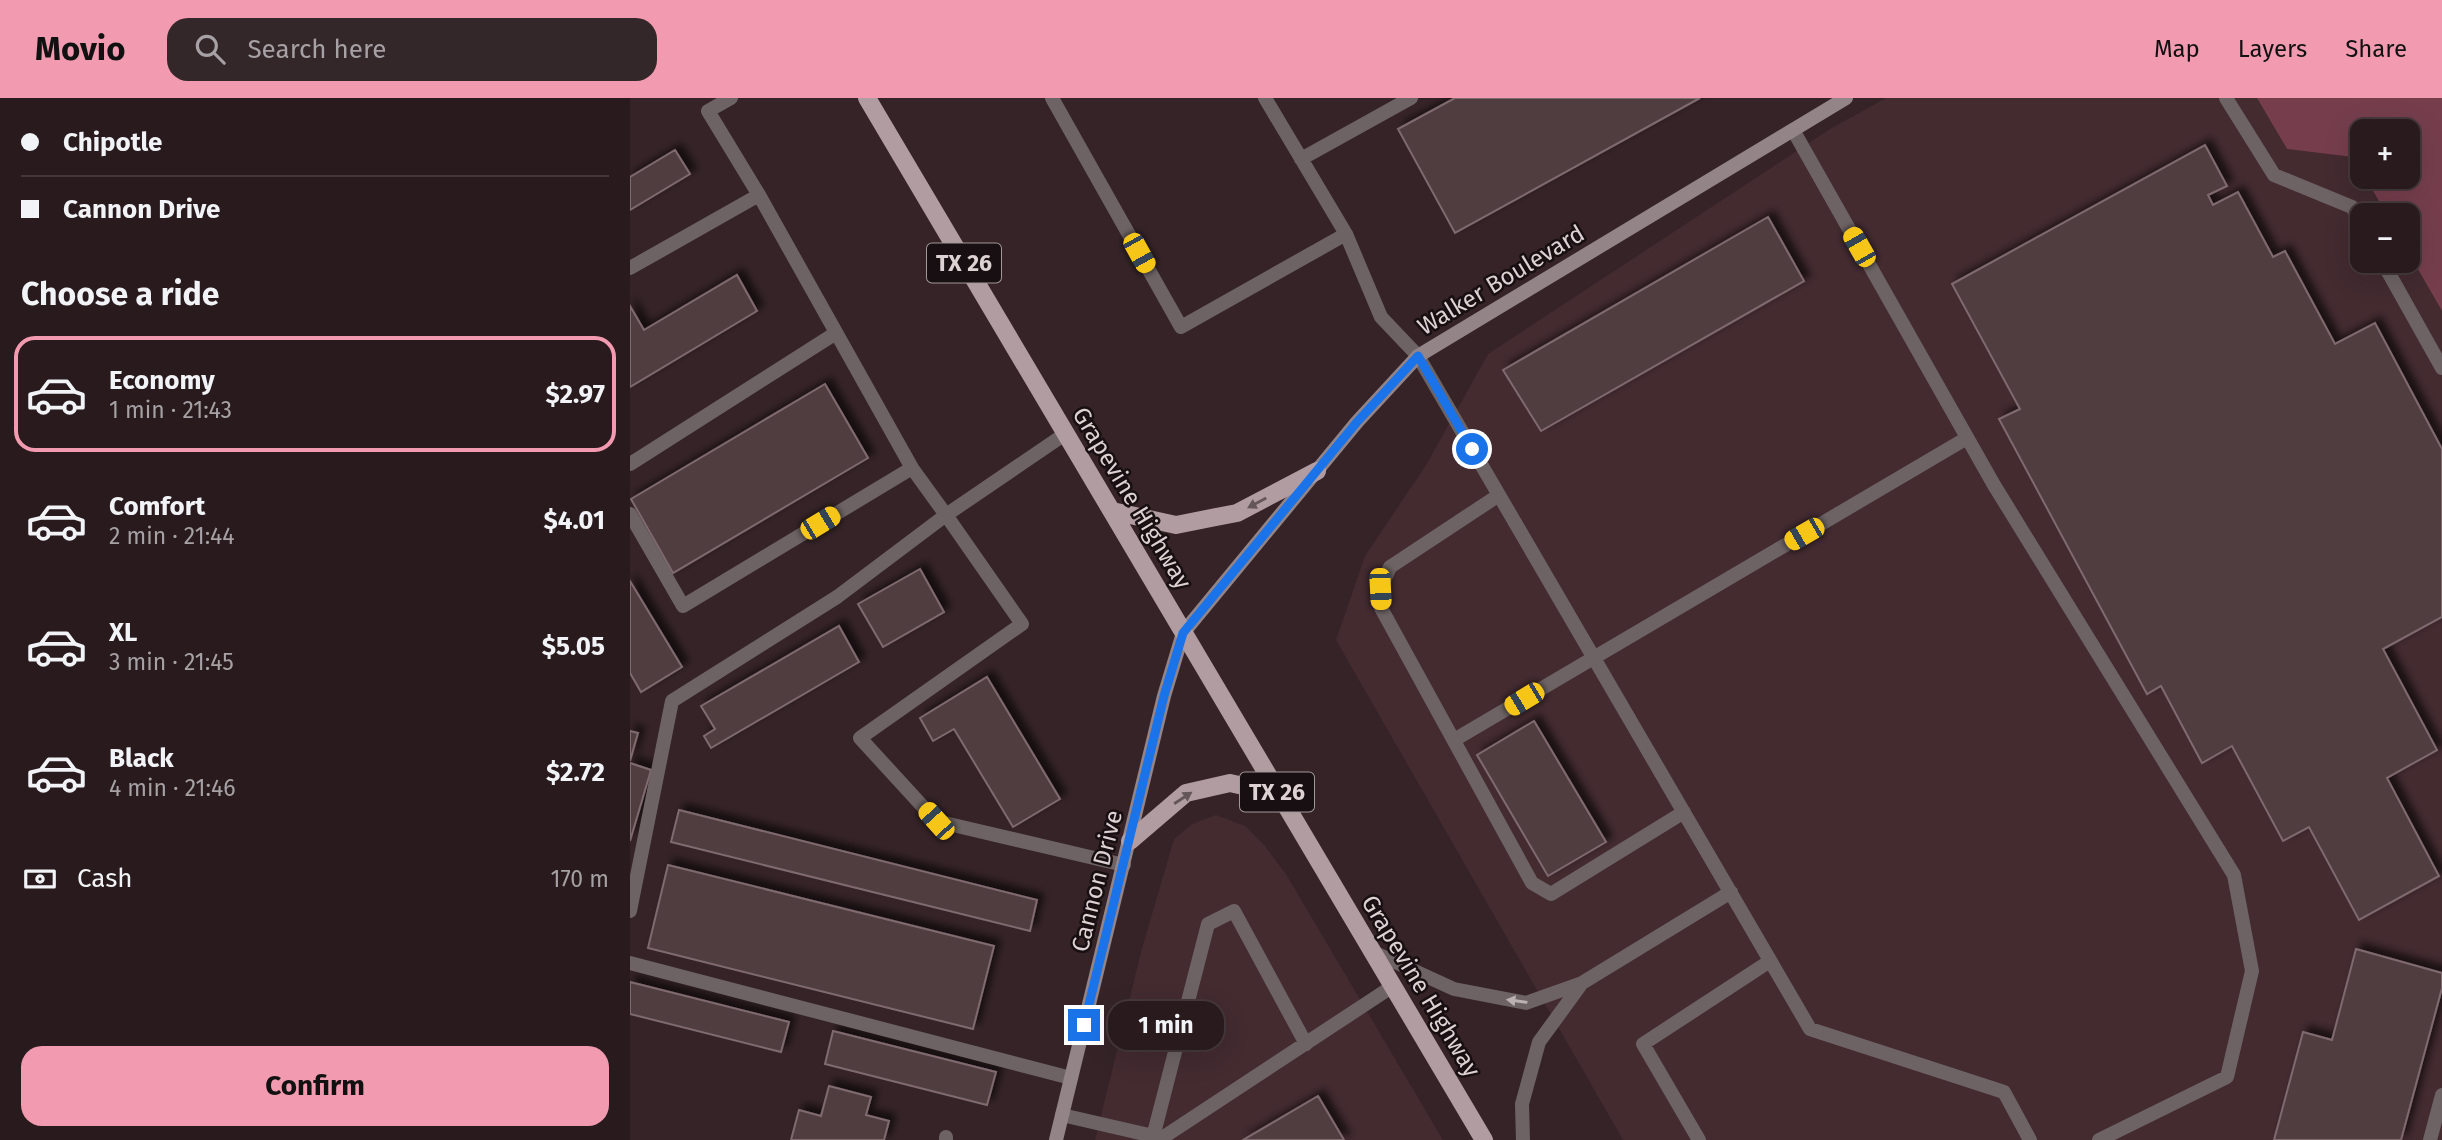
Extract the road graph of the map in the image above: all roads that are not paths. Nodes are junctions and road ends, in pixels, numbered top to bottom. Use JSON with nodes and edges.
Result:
{"nodes":[{"id":1,"x":731,"y":98,"type":"edge"},
{"id":2,"x":867,"y":98,"type":"edge"},
{"id":3,"x":1052,"y":98,"type":"edge"},
{"id":4,"x":1265,"y":98,"type":"edge"},
{"id":5,"x":1411,"y":98,"type":"edge"},
{"id":6,"x":1846,"y":98,"type":"edge"},
{"id":7,"x":2226,"y":98,"type":"edge"},
{"id":8,"x":1793,"y":130,"type":"junction"},
{"id":9,"x":1301,"y":159,"type":"junction"},
{"id":10,"x":759,"y":195,"type":"junction"},
{"id":11,"x":2350,"y":206,"type":"edge"},
{"id":12,"x":1346,"y":234,"type":"junction"},
{"id":13,"x":630,"y":268,"type":"edge"},
{"id":14,"x":2389,"y":273,"type":"edge"},
{"id":15,"x":836,"y":333,"type":"junction"},
{"id":16,"x":1418,"y":356,"type":"junction"},
{"id":17,"x":2442,"y":368,"type":"edge"},
{"id":18,"x":1065,"y":434,"type":"junction"},
{"id":19,"x":1967,"y":438,"type":"junction"},
{"id":20,"x":630,"y":464,"type":"edge"},
{"id":21,"x":912,"y":468,"type":"junction"},
{"id":22,"x":1317,"y":471,"type":"junction"},
{"id":23,"x":1499,"y":495,"type":"junction"},
{"id":24,"x":1112,"y":511,"type":"junction"},
{"id":25,"x":630,"y":514,"type":"edge"},
{"id":26,"x":946,"y":515,"type":"junction"},
{"id":27,"x":1183,"y":633,"type":"junction"},
{"id":28,"x":1594,"y":657,"type":"junction"},
{"id":29,"x":1454,"y":740,"type":"junction"},
{"id":30,"x":1279,"y":794,"type":"junction"},
{"id":31,"x":1684,"y":812,"type":"junction"},
{"id":32,"x":1130,"y":841,"type":"junction"},
{"id":33,"x":1124,"y":865,"type":"junction"},
{"id":34,"x":1731,"y":892,"type":"junction"},
{"id":35,"x":630,"y":911,"type":"edge"},
{"id":36,"x":1371,"y":951,"type":"junction"},
{"id":37,"x":1770,"y":961,"type":"junction"},
{"id":38,"x":630,"y":963,"type":"edge"},
{"id":39,"x":1582,"y":983,"type":"junction"},
{"id":40,"x":1393,"y":986,"type":"junction"},
{"id":41,"x":1307,"y":1044,"type":"junction"},
{"id":42,"x":1071,"y":1078,"type":"junction"},
{"id":43,"x":2442,"y":1096,"type":"edge"},
{"id":44,"x":1062,"y":1115,"type":"junction"},
{"id":45,"x":1153,"y":1137,"type":"junction"},
{"id":46,"x":1056,"y":1140,"type":"edge"},
{"id":47,"x":1484,"y":1140,"type":"edge"},
{"id":48,"x":1523,"y":1140,"type":"edge"},
{"id":49,"x":1699,"y":1140,"type":"edge"},
{"id":50,"x":2030,"y":1140,"type":"edge"},
{"id":51,"x":2099,"y":1140,"type":"edge"},
{"id":52,"x":2430,"y":1140,"type":"edge"}],
"edges":[{"from":1,"to":10,"type":"lane"},
{"from":2,"to":18,"type":"main road","name":"Grapevine Highway","number":"TX 26"},
{"from":3,"to":12,"type":"lane"},
{"from":4,"to":9,"type":"lane"},
{"from":5,"to":9,"type":"lane"},
{"from":6,"to":8,"type":"street","name":"Walker Boulevard"},
{"from":7,"to":11,"type":"lane"},
{"from":8,"to":16,"type":"street","name":"Walker Boulevard"},
{"from":8,"to":19,"type":"lane"},
{"from":9,"to":12,"type":"lane"},
{"from":10,"to":13,"type":"lane"},
{"from":10,"to":15,"type":"lane"},
{"from":12,"to":16,"type":"lane"},
{"from":14,"to":17,"type":"lane"},
{"from":15,"to":20,"type":"lane"},
{"from":15,"to":21,"type":"lane"},
{"from":16,"to":22,"type":"street","name":"Walker Boulevard"},
{"from":16,"to":23,"type":"lane"},
{"from":18,"to":24,"type":"main road","name":"Grapevine Highway","number":"TX 26"},
{"from":18,"to":26,"type":"lane"},
{"from":19,"to":28,"type":"lane"},
{"from":19,"to":51,"type":"lane"},
{"from":21,"to":25,"type":"lane"},
{"from":21,"to":26,"type":"lane"},
{"from":22,"to":24,"type":"main road","one_way":true},
{"from":22,"to":27,"type":"street","name":"Walker Boulevard"},
{"from":23,"to":28,"type":"lane"},
{"from":23,"to":29,"type":"lane"},
{"from":24,"to":27,"type":"main road","name":"Grapevine Highway","number":"TX 26"},
{"from":26,"to":33,"type":"lane"},
{"from":26,"to":35,"type":"lane"},
{"from":27,"to":30,"type":"main road","name":"Grapevine Highway","number":"TX 26"},
{"from":27,"to":32,"type":"street","name":"Cannon Drive"},
{"from":28,"to":29,"type":"lane"},
{"from":28,"to":31,"type":"lane"},
{"from":29,"to":31,"type":"lane"},
{"from":32,"to":30,"type":"main road","one_way":true},
{"from":30,"to":36,"type":"main road","name":"Grapevine Highway","number":"TX 26"},
{"from":31,"to":34,"type":"lane"},
{"from":32,"to":33,"type":"street","name":"Cannon Drive"},
{"from":33,"to":42,"type":"street","name":"Cannon Drive"},
{"from":34,"to":37,"type":"lane"},
{"from":34,"to":39,"type":"lane"},
{"from":39,"to":36,"type":"lane","one_way":true},
{"from":36,"to":40,"type":"main road","name":"Grapevine Highway","number":"TX 26"},
{"from":37,"to":49,"type":"lane"},
{"from":37,"to":50,"type":"lane"},
{"from":38,"to":42,"type":"lane"},
{"from":39,"to":48,"type":"lane"},
{"from":40,"to":41,"type":"lane"},
{"from":40,"to":47,"type":"main road","name":"Grapevine Highway","number":"TX 26"},
{"from":41,"to":45,"type":"lane"},
{"from":41,"to":45,"type":"lane"},
{"from":42,"to":44,"type":"street","name":"Cannon Drive"},
{"from":43,"to":52,"type":"lane"},
{"from":44,"to":45,"type":"lane"},
{"from":44,"to":46,"type":"street","name":"Cannon Drive"}]}
